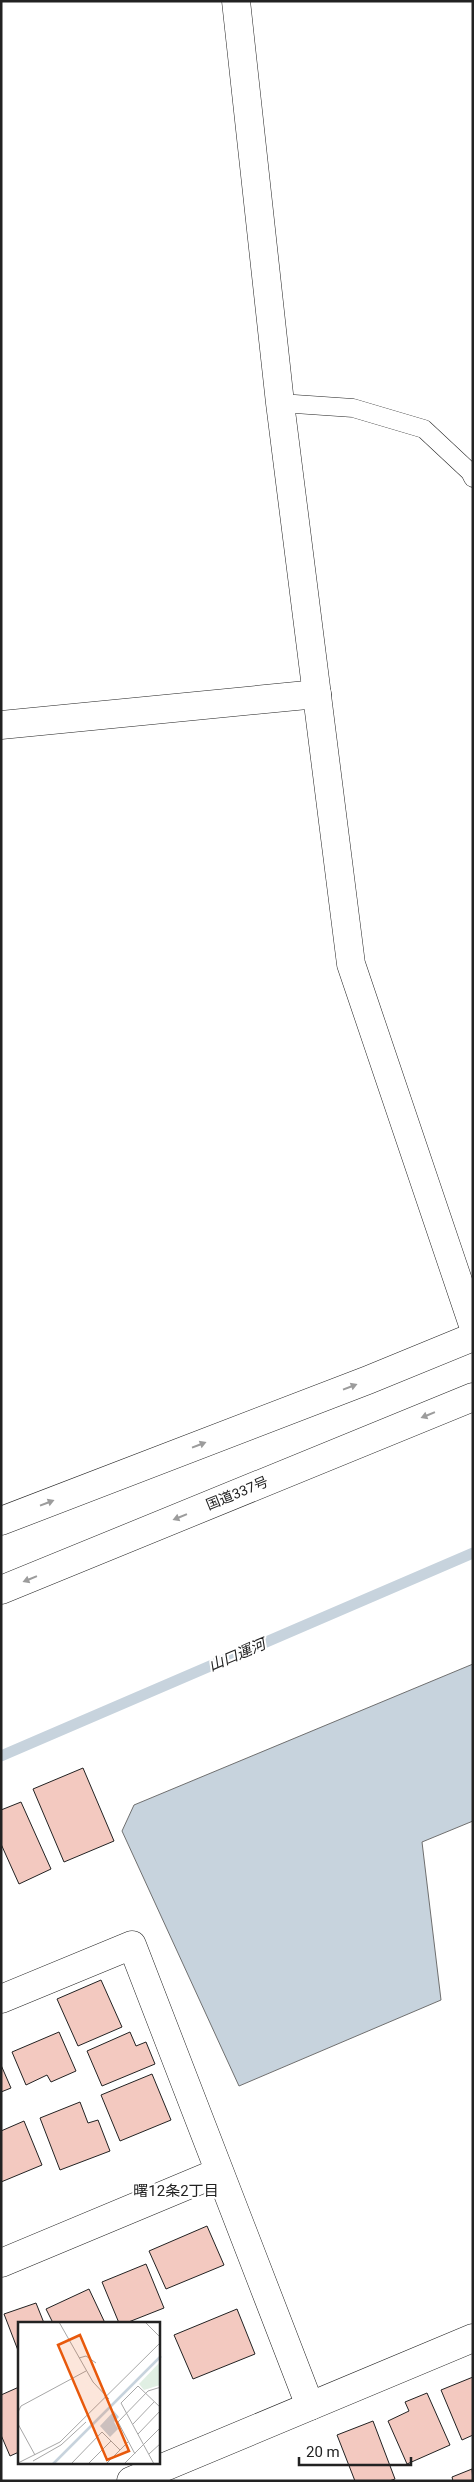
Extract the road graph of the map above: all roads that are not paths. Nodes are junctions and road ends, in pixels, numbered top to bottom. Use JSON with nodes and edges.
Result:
{"nodes":[{"id":1,"x":236,"y":1,"type":"edge"},
{"id":2,"x":280,"y":403,"type":"junction"},
{"id":3,"x":473,"y":478,"type":"edge"},
{"id":4,"x":317,"y":694,"type":"junction"},
{"id":5,"x":1,"y":725,"type":"edge"},
{"id":6,"x":473,"y":1325,"type":"edge"},
{"id":7,"x":473,"y":1337,"type":"edge"},
{"id":8,"x":473,"y":1397,"type":"edge"},
{"id":9,"x":1,"y":1521,"type":"edge"},
{"id":10,"x":1,"y":1590,"type":"edge"},
{"id":11,"x":1,"y":2000,"type":"edge"},
{"id":12,"x":219,"y":2172,"type":"junction"},
{"id":13,"x":1,"y":2263,"type":"edge"},
{"id":14,"x":473,"y":2338,"type":"edge"},
{"id":15,"x":310,"y":2406,"type":"junction"},
{"id":16,"x":131,"y":2481,"type":"edge"}],
"edges":[{"from":1,"to":2,"type":"main road"},
{"from":2,"to":3,"type":"lane"},
{"from":2,"to":4,"type":"main road"},
{"from":4,"to":5,"type":"main road"},
{"from":4,"to":6,"type":"main road"},
{"from":9,"to":7,"type":"main road","one_way":true},
{"from":8,"to":10,"type":"main road","name":"国道337号","one_way":true},
{"from":11,"to":12,"type":"main road"},
{"from":12,"to":13,"type":"main road"},
{"from":12,"to":15,"type":"main road"},
{"from":14,"to":15,"type":"main road"},
{"from":15,"to":16,"type":"main road"}]}
